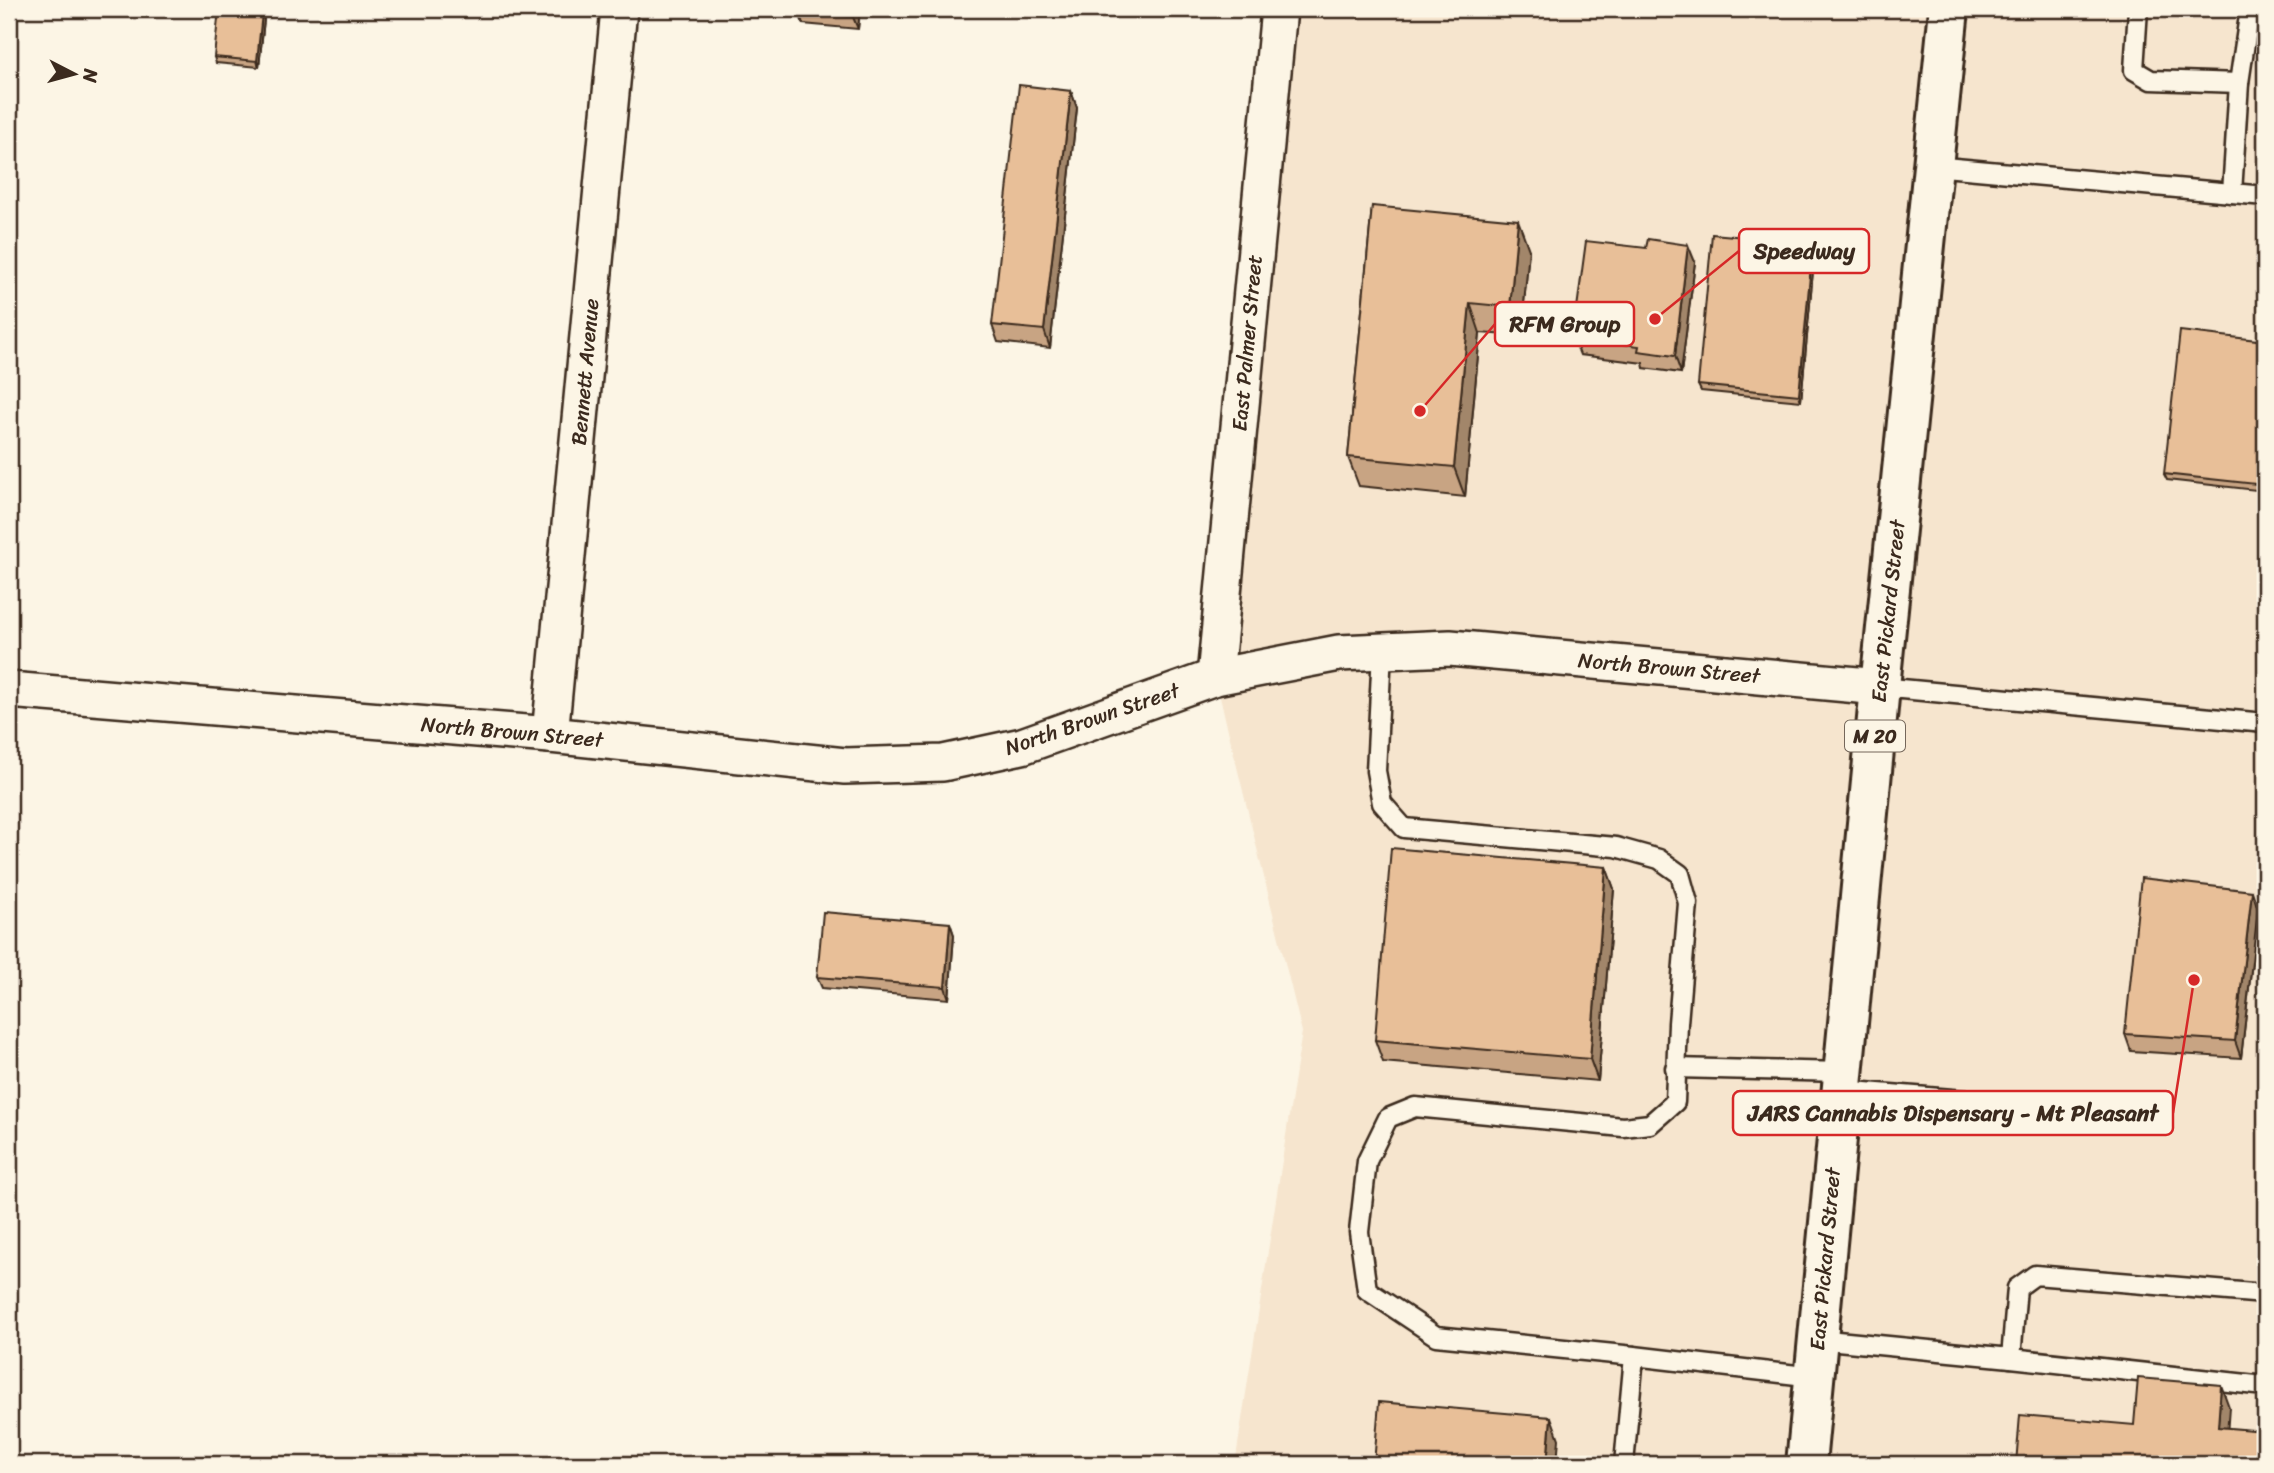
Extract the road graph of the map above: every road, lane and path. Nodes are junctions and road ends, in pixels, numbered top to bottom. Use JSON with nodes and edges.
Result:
{"nodes":[{"id":1,"x":619,"y":9,"type":"edge"},
{"id":2,"x":1279,"y":9,"type":"edge"},
{"id":3,"x":1949,"y":9,"type":"edge"},
{"id":4,"x":2138,"y":9,"type":"edge"},
{"id":5,"x":2250,"y":9,"type":"edge"},
{"id":6,"x":2239,"y":83,"type":"junction"},
{"id":7,"x":1933,"y":166,"type":"junction"},
{"id":8,"x":2232,"y":193,"type":"junction"},
{"id":9,"x":2265,"y":197,"type":"edge"},
{"id":10,"x":1382,"y":651,"type":"junction"},
{"id":11,"x":1215,"y":677,"type":"junction"},
{"id":12,"x":1880,"y":687,"type":"junction"},
{"id":13,"x":9,"y":690,"type":"edge"},
{"id":14,"x":2265,"y":723,"type":"edge"},
{"id":15,"x":550,"y":735,"type":"junction"},
{"id":16,"x":1675,"y":1068,"type":"junction"},
{"id":17,"x":1842,"y":1081,"type":"junction"},
{"id":18,"x":2027,"y":1105,"type":"dead end"},
{"id":19,"x":2265,"y":1294,"type":"edge"},
{"id":20,"x":1817,"y":1339,"type":"junction"},
{"id":21,"x":1634,"y":1356,"type":"junction"},
{"id":22,"x":2011,"y":1358,"type":"junction"},
{"id":23,"x":1814,"y":1377,"type":"junction"},
{"id":24,"x":2265,"y":1386,"type":"edge"},
{"id":25,"x":1624,"y":1464,"type":"edge"},
{"id":26,"x":1806,"y":1464,"type":"edge"}],
"edges":[{"from":1,"to":15,"type":"street","name":"Bennett Avenue"},
{"from":2,"to":11,"type":"street","name":"East Palmer Street"},
{"from":3,"to":7,"type":"main road","name":"East Pickard Street","number":"M 20"},
{"from":4,"to":6,"type":"lane"},
{"from":5,"to":6,"type":"lane"},
{"from":6,"to":8,"type":"lane"},
{"from":7,"to":8,"type":"lane"},
{"from":7,"to":12,"type":"main road","name":"East Pickard Street","number":"M 20"},
{"from":8,"to":9,"type":"lane"},
{"from":10,"to":11,"type":"street","name":"North Brown Street"},
{"from":10,"to":12,"type":"street","name":"North Brown Street"},
{"from":10,"to":16,"type":"lane"},
{"from":11,"to":15,"type":"street","name":"North Brown Street"},
{"from":12,"to":14,"type":"lane"},
{"from":12,"to":17,"type":"main road","name":"East Pickard Street","number":"M 20"},
{"from":13,"to":15,"type":"street","name":"North Brown Street"},
{"from":16,"to":17,"type":"lane"},
{"from":16,"to":21,"type":"lane"},
{"from":17,"to":18,"type":"lane"},
{"from":17,"to":20,"type":"main road","name":"East Pickard Street","number":"M 20"},
{"from":19,"to":22,"type":"lane"},
{"from":20,"to":22,"type":"lane"},
{"from":20,"to":23,"type":"main road","name":"East Pickard Street","number":"M 20"},
{"from":21,"to":23,"type":"lane"},
{"from":21,"to":25,"type":"lane"},
{"from":22,"to":24,"type":"lane"},
{"from":23,"to":26,"type":"main road","name":"East Pickard Street","number":"M 20"}]}
